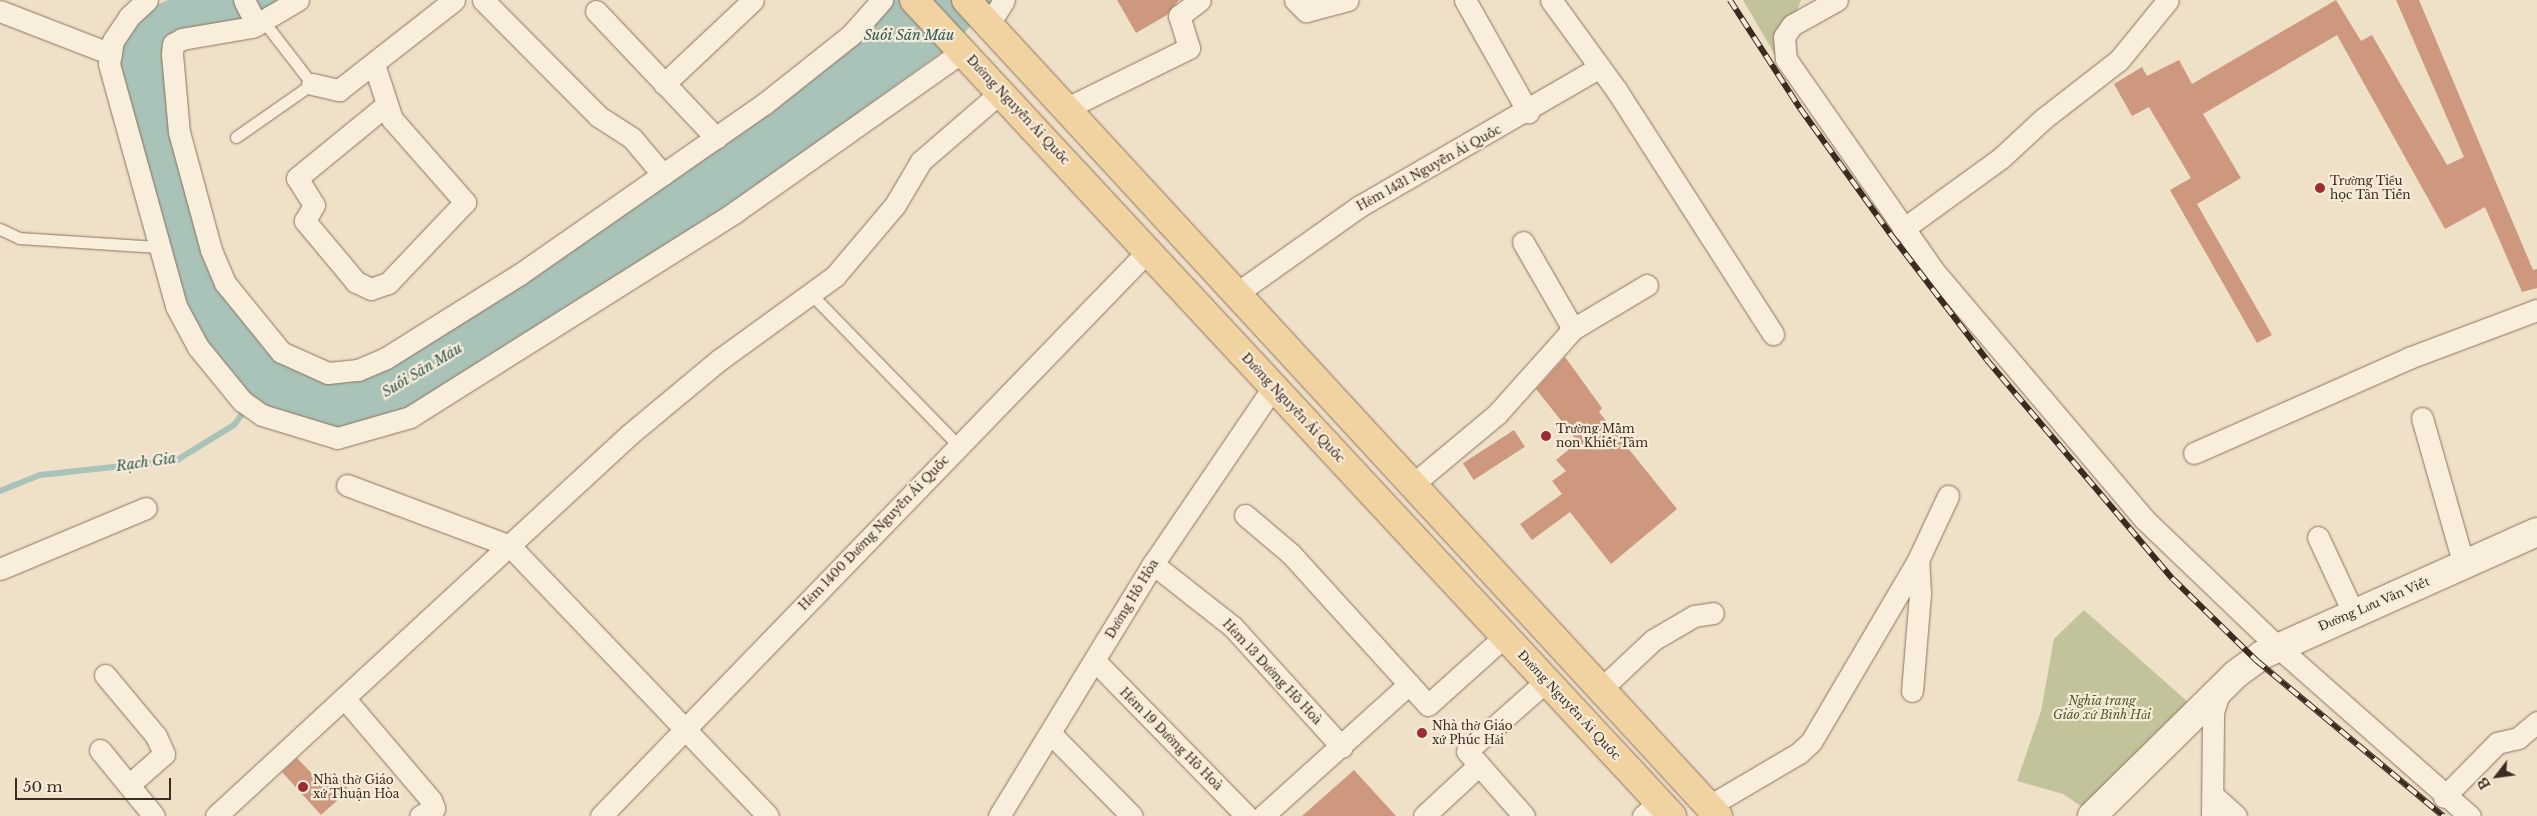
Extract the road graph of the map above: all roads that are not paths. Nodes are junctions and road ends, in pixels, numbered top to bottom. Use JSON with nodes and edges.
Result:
{"nodes":[{"id":1,"x":147,"y":0,"type":"edge"},
{"id":2,"x":244,"y":0,"type":"edge"},
{"id":3,"x":298,"y":0,"type":"edge"},
{"id":4,"x":454,"y":0,"type":"edge"},
{"id":5,"x":483,"y":0,"type":"edge"},
{"id":6,"x":754,"y":0,"type":"edge"},
{"id":7,"x":882,"y":0,"type":"edge"},
{"id":8,"x":914,"y":0,"type":"edge"},
{"id":9,"x":966,"y":0,"type":"edge"},
{"id":10,"x":1004,"y":0,"type":"edge"},
{"id":11,"x":1200,"y":0,"type":"edge"},
{"id":12,"x":1295,"y":0,"type":"edge"},
{"id":13,"x":1348,"y":0,"type":"edge"},
{"id":14,"x":1465,"y":0,"type":"edge"},
{"id":15,"x":1551,"y":0,"type":"edge"},
{"id":16,"x":1837,"y":0,"type":"edge"},
{"id":17,"x":2168,"y":0,"type":"edge"},
{"id":18,"x":1808,"y":7,"type":"edge"},
{"id":19,"x":0,"y":11,"type":"edge"},
{"id":20,"x":596,"y":11,"type":"dead end"},
{"id":21,"x":260,"y":24,"type":"junction"},
{"id":22,"x":989,"y":24,"type":"junction"},
{"id":23,"x":963,"y":51,"type":"junction"},
{"id":24,"x":111,"y":54,"type":"junction"},
{"id":25,"x":374,"y":64,"type":"junction"},
{"id":26,"x":1600,"y":67,"type":"junction"},
{"id":27,"x":312,"y":84,"type":"junction"},
{"id":28,"x":664,"y":84,"type":"junction"},
{"id":29,"x":1001,"y":92,"type":"junction"},
{"id":30,"x":385,"y":106,"type":"junction"},
{"id":31,"x":1066,"y":108,"type":"junction"},
{"id":32,"x":1528,"y":112,"type":"junction"},
{"id":33,"x":236,"y":137,"type":"dead end"},
{"id":34,"x":716,"y":138,"type":"junction"},
{"id":35,"x":663,"y":175,"type":"junction"},
{"id":36,"x":1175,"y":226,"type":"junction"},
{"id":37,"x":1903,"y":229,"type":"junction"},
{"id":38,"x":0,"y":230,"type":"edge"},
{"id":39,"x":1523,"y":242,"type":"dead end"},
{"id":40,"x":158,"y":247,"type":"junction"},
{"id":41,"x":1148,"y":251,"type":"junction"},
{"id":42,"x":1647,"y":285,"type":"dead end"},
{"id":43,"x":1236,"y":293,"type":"junction"},
{"id":44,"x":811,"y":294,"type":"junction"},
{"id":45,"x":2537,"y":310,"type":"edge"},
{"id":46,"x":1573,"y":329,"type":"junction"},
{"id":47,"x":1773,"y":334,"type":"dead end"},
{"id":48,"x":1274,"y":386,"type":"junction"},
{"id":49,"x":2422,"y":418,"type":"dead end"},
{"id":50,"x":959,"y":446,"type":"junction"},
{"id":51,"x":2194,"y":454,"type":"dead end"},
{"id":52,"x":1413,"y":484,"type":"junction"},
{"id":53,"x":347,"y":485,"type":"dead end"},
{"id":54,"x":1948,"y":496,"type":"dead end"},
{"id":55,"x":146,"y":508,"type":"dead end"},
{"id":56,"x":1244,"y":515,"type":"dead end"},
{"id":57,"x":2537,"y":532,"type":"edge"},
{"id":58,"x":2318,"y":537,"type":"dead end"},
{"id":59,"x":510,"y":546,"type":"junction"},
{"id":60,"x":1918,"y":560,"type":"junction"},
{"id":61,"x":1153,"y":564,"type":"junction"},
{"id":62,"x":2464,"y":565,"type":"junction"},
{"id":63,"x":0,"y":569,"type":"edge"},
{"id":64,"x":2353,"y":612,"type":"junction"},
{"id":65,"x":1714,"y":614,"type":"dead end"},
{"id":66,"x":1505,"y":636,"type":"junction"},
{"id":67,"x":2278,"y":646,"type":"junction"},
{"id":68,"x":1095,"y":661,"type":"junction"},
{"id":69,"x":105,"y":675,"type":"dead end"},
{"id":70,"x":1546,"y":681,"type":"junction"},
{"id":71,"x":1409,"y":684,"type":"junction"},
{"id":72,"x":1602,"y":689,"type":"junction"},
{"id":73,"x":1912,"y":691,"type":"dead end"},
{"id":74,"x":344,"y":699,"type":"junction"},
{"id":75,"x":2217,"y":701,"type":"junction"},
{"id":76,"x":2537,"y":722,"type":"edge"},
{"id":77,"x":684,"y":729,"type":"junction"},
{"id":78,"x":1051,"y":734,"type":"junction"},
{"id":79,"x":1342,"y":748,"type":"junction"},
{"id":80,"x":100,"y":750,"type":"dead end"},
{"id":81,"x":1479,"y":765,"type":"junction"},
{"id":82,"x":129,"y":785,"type":"junction"},
{"id":83,"x":2444,"y":797,"type":"junction"},
{"id":84,"x":2214,"y":807,"type":"edge"},
{"id":85,"x":1658,"y":811,"type":"edge"},
{"id":86,"x":1714,"y":811,"type":"edge"},
{"id":87,"x":154,"y":816,"type":"edge"},
{"id":88,"x":216,"y":816,"type":"edge"},
{"id":89,"x":420,"y":816,"type":"edge"},
{"id":90,"x":601,"y":816,"type":"edge"},
{"id":91,"x":768,"y":816,"type":"edge"},
{"id":92,"x":999,"y":816,"type":"edge"},
{"id":93,"x":1132,"y":816,"type":"edge"},
{"id":94,"x":1248,"y":816,"type":"edge"},
{"id":95,"x":1264,"y":816,"type":"edge"},
{"id":96,"x":1424,"y":816,"type":"edge"},
{"id":97,"x":1524,"y":816,"type":"edge"},
{"id":98,"x":2092,"y":816,"type":"edge"},
{"id":99,"x":2236,"y":816,"type":"edge"},
{"id":100,"x":2470,"y":816,"type":"edge"}],
"edges":[{"from":1,"to":24,"type":"street"},
{"from":2,"to":21,"type":"street"},
{"from":3,"to":21,"type":"street"},
{"from":4,"to":25,"type":"street"},
{"from":5,"to":35,"type":"street"},
{"from":6,"to":28,"type":"street"},
{"from":7,"to":34,"type":"street"},
{"from":8,"to":23,"type":"main road","name":"Đường Nguyễn Ái Quốc"},
{"from":9,"to":22,"type":"main road"},
{"from":10,"to":22,"type":"street"},
{"from":11,"to":31,"type":"street"},
{"from":12,"to":13,"type":"street"},
{"from":14,"to":32,"type":"street"},
{"from":15,"to":26,"type":"street"},
{"from":16,"to":18,"type":"street"},
{"from":17,"to":37,"type":"street"},
{"from":18,"to":37,"type":"street"},
{"from":19,"to":24,"type":"street"},
{"from":20,"to":28,"type":"street"},
{"from":21,"to":27,"type":"lane"},
{"from":21,"to":35,"type":"street"},
{"from":22,"to":31,"type":"main road"},
{"from":23,"to":29,"type":"main road","name":"Đường Nguyễn Ái Quốc"},
{"from":23,"to":40,"type":"street"},
{"from":24,"to":40,"type":"street"},
{"from":25,"to":27,"type":"street"},
{"from":25,"to":30,"type":"street"},
{"from":26,"to":32,"type":"street","name":"Hẻm 1431 Nguyễn Ái Quốc"},
{"from":26,"to":47,"type":"street"},
{"from":27,"to":33,"type":"lane"},
{"from":28,"to":34,"type":"street"},
{"from":29,"to":41,"type":"main road","name":"Đường Nguyễn Ái Quốc"},
{"from":29,"to":44,"type":"street"},
{"from":30,"to":30,"type":"street"},
{"from":31,"to":36,"type":"main road"},
{"from":32,"to":43,"type":"street","name":"Hẻm 1431 Nguyễn Ái Quốc"},
{"from":34,"to":35,"type":"street"},
{"from":36,"to":41,"type":"main road"},
{"from":36,"to":43,"type":"main road"},
{"from":37,"to":67,"type":"street"},
{"from":38,"to":40,"type":"lane"},
{"from":39,"to":46,"type":"street"},
{"from":41,"to":48,"type":"main road","name":"Đường Nguyễn Ái Quốc"},
{"from":41,"to":50,"type":"street","name":"Hẻm 1400 Đường Nguyễn Ái Quốc"},
{"from":42,"to":46,"type":"street"},
{"from":43,"to":52,"type":"main road"},
{"from":44,"to":50,"type":"lane"},
{"from":44,"to":59,"type":"street"},
{"from":45,"to":51,"type":"street"},
{"from":46,"to":52,"type":"street"},
{"from":48,"to":61,"type":"street","name":"Đường Hồ Hòa"},
{"from":48,"to":66,"type":"main road","name":"Đường Nguyễn Ái Quốc"},
{"from":49,"to":62,"type":"street"},
{"from":50,"to":77,"type":"street","name":"Hẻm 1400 Đường Nguyễn Ái Quốc"},
{"from":52,"to":72,"type":"main road"},
{"from":53,"to":59,"type":"street"},
{"from":54,"to":60,"type":"street"},
{"from":55,"to":63,"type":"street"},
{"from":56,"to":71,"type":"street"},
{"from":57,"to":62,"type":"street","name":"Đường Lưu Văn Viết"},
{"from":58,"to":64,"type":"street"},
{"from":59,"to":74,"type":"street"},
{"from":59,"to":77,"type":"street"},
{"from":60,"to":73,"type":"street"},
{"from":60,"to":86,"type":"street"},
{"from":61,"to":68,"type":"street","name":"Đường Hồ Hòa"},
{"from":61,"to":79,"type":"street","name":"Hẻm 13 Đường Hồ Hoà"},
{"from":62,"to":64,"type":"street","name":"Đường Lưu Văn Viết"},
{"from":64,"to":67,"type":"street","name":"Đường Lưu Văn Viết"},
{"from":65,"to":72,"type":"street"},
{"from":66,"to":70,"type":"main road","name":"Đường Nguyễn Ái Quốc"},
{"from":66,"to":71,"type":"street"},
{"from":67,"to":75,"type":"street","name":"Đường Lưu Văn Viết"},
{"from":67,"to":83,"type":"street"},
{"from":68,"to":78,"type":"street","name":"Đường Hồ Hòa"},
{"from":68,"to":94,"type":"street","name":"Hẻm 19 Đường Hồ Hoà"},
{"from":69,"to":82,"type":"street"},
{"from":70,"to":81,"type":"street"},
{"from":70,"to":85,"type":"main road","name":"Đường Nguyễn Ái Quốc"},
{"from":71,"to":79,"type":"street"},
{"from":72,"to":86,"type":"main road"},
{"from":74,"to":88,"type":"street"},
{"from":74,"to":89,"type":"street"},
{"from":75,"to":84,"type":"street"},
{"from":75,"to":98,"type":"street","name":"Đường Lưu Văn Viết"},
{"from":76,"to":83,"type":"street"},
{"from":77,"to":90,"type":"street","name":"Hẻm 1400 Đường Nguyễn Ái Quốc"},
{"from":77,"to":91,"type":"street"},
{"from":78,"to":92,"type":"street","name":"Đường Hồ Hòa"},
{"from":78,"to":93,"type":"street"},
{"from":79,"to":95,"type":"street"},
{"from":80,"to":82,"type":"street"},
{"from":81,"to":96,"type":"street"},
{"from":81,"to":97,"type":"street"},
{"from":82,"to":87,"type":"street"},
{"from":83,"to":100,"type":"street"},
{"from":84,"to":99,"type":"street"}]}
